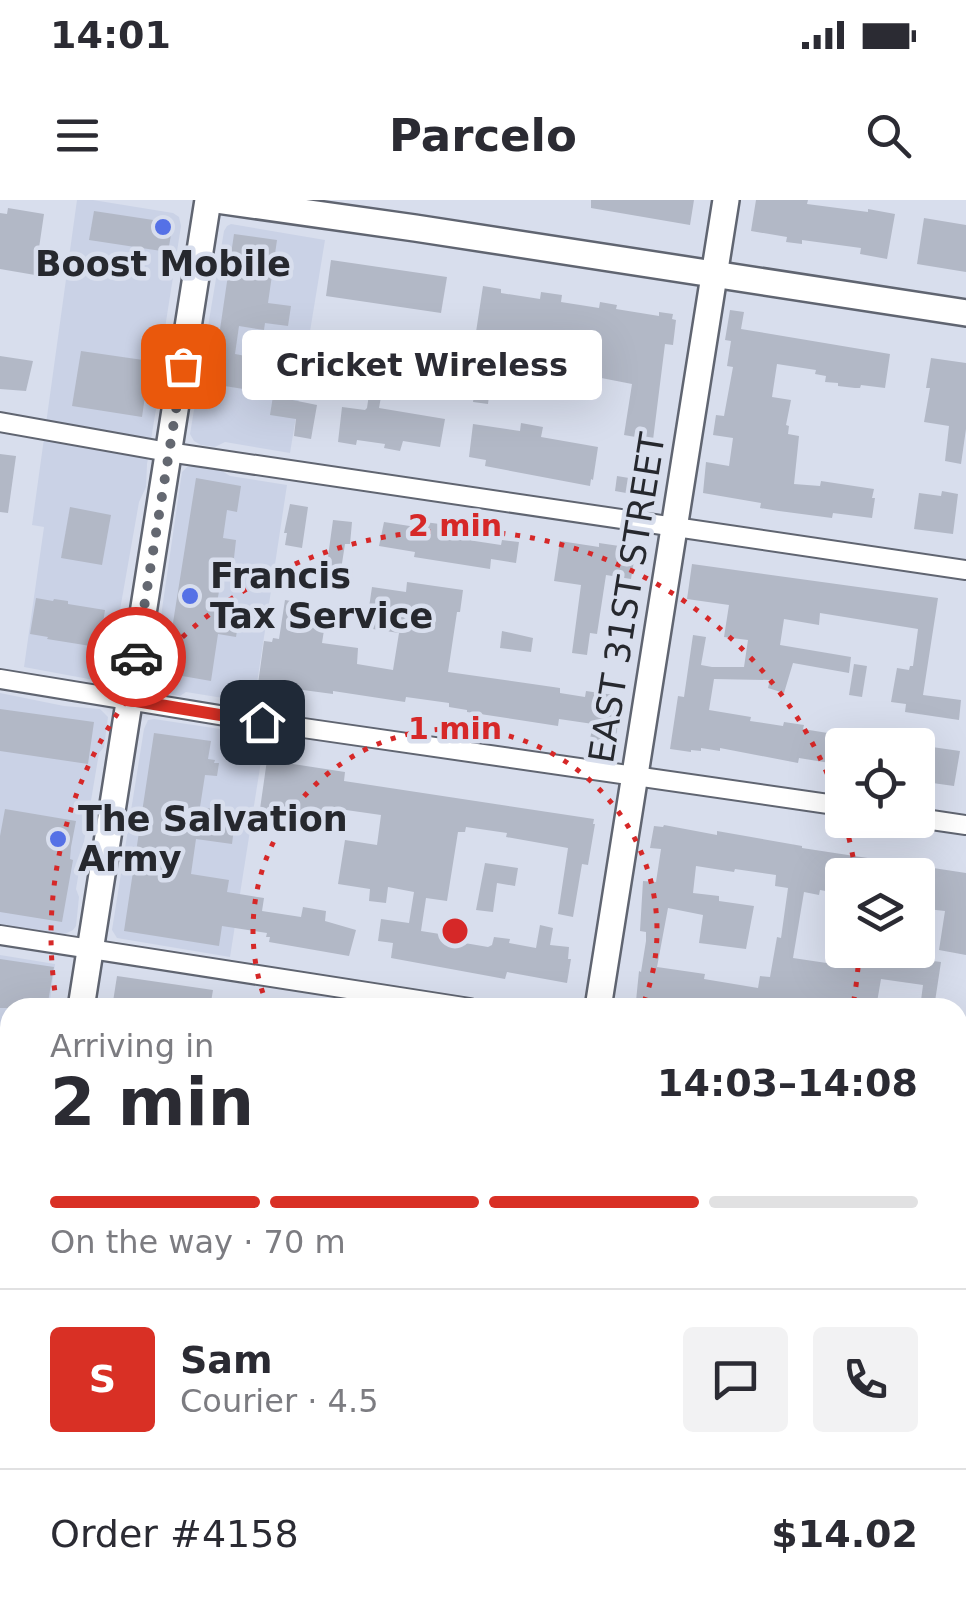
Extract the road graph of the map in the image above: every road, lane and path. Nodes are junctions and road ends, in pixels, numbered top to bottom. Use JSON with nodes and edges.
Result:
{"nodes":[{"id":1,"x":208,"y":200,"type":"edge"},
{"id":2,"x":217,"y":200,"type":"edge"},
{"id":3,"x":726,"y":200,"type":"edge"},
{"id":4,"x":714,"y":274,"type":"junction"},
{"id":5,"x":966,"y":313,"type":"edge"},
{"id":6,"x":0,"y":422,"type":"edge"},
{"id":7,"x":168,"y":452,"type":"junction"},
{"id":8,"x":674,"y":526,"type":"junction"},
{"id":9,"x":966,"y":570,"type":"edge"},
{"id":10,"x":0,"y":679,"type":"edge"},
{"id":11,"x":130,"y":700,"type":"junction"},
{"id":12,"x":634,"y":775,"type":"junction"},
{"id":13,"x":825,"y":803,"type":"edge"},
{"id":14,"x":935,"y":820,"type":"edge"},
{"id":15,"x":966,"y":825,"type":"edge"},
{"id":16,"x":0,"y":935,"type":"edge"},
{"id":17,"x":90,"y":949,"type":"junction"},
{"id":18,"x":83,"y":998,"type":"edge"},
{"id":19,"x":406,"y":998,"type":"edge"},
{"id":20,"x":600,"y":998,"type":"edge"}],
"edges":[{"from":1,"to":7,"type":"main road"},
{"from":2,"to":4,"type":"main road"},
{"from":3,"to":4,"type":"main road","name":"EAST 31ST STREET"},
{"from":4,"to":5,"type":"main road"},
{"from":4,"to":8,"type":"main road","name":"EAST 31ST STREET"},
{"from":6,"to":7,"type":"street"},
{"from":7,"to":8,"type":"street"},
{"from":7,"to":11,"type":"main road"},
{"from":8,"to":9,"type":"street"},
{"from":8,"to":12,"type":"main road","name":"EAST 31ST STREET"},
{"from":10,"to":11,"type":"street"},
{"from":11,"to":12,"type":"street"},
{"from":11,"to":17,"type":"main road"},
{"from":12,"to":13,"type":"street"},
{"from":12,"to":20,"type":"main road","name":"EAST 31ST STREET"},
{"from":14,"to":15,"type":"street"},
{"from":16,"to":17,"type":"street"},
{"from":17,"to":18,"type":"main road"},
{"from":17,"to":19,"type":"street"}]}
